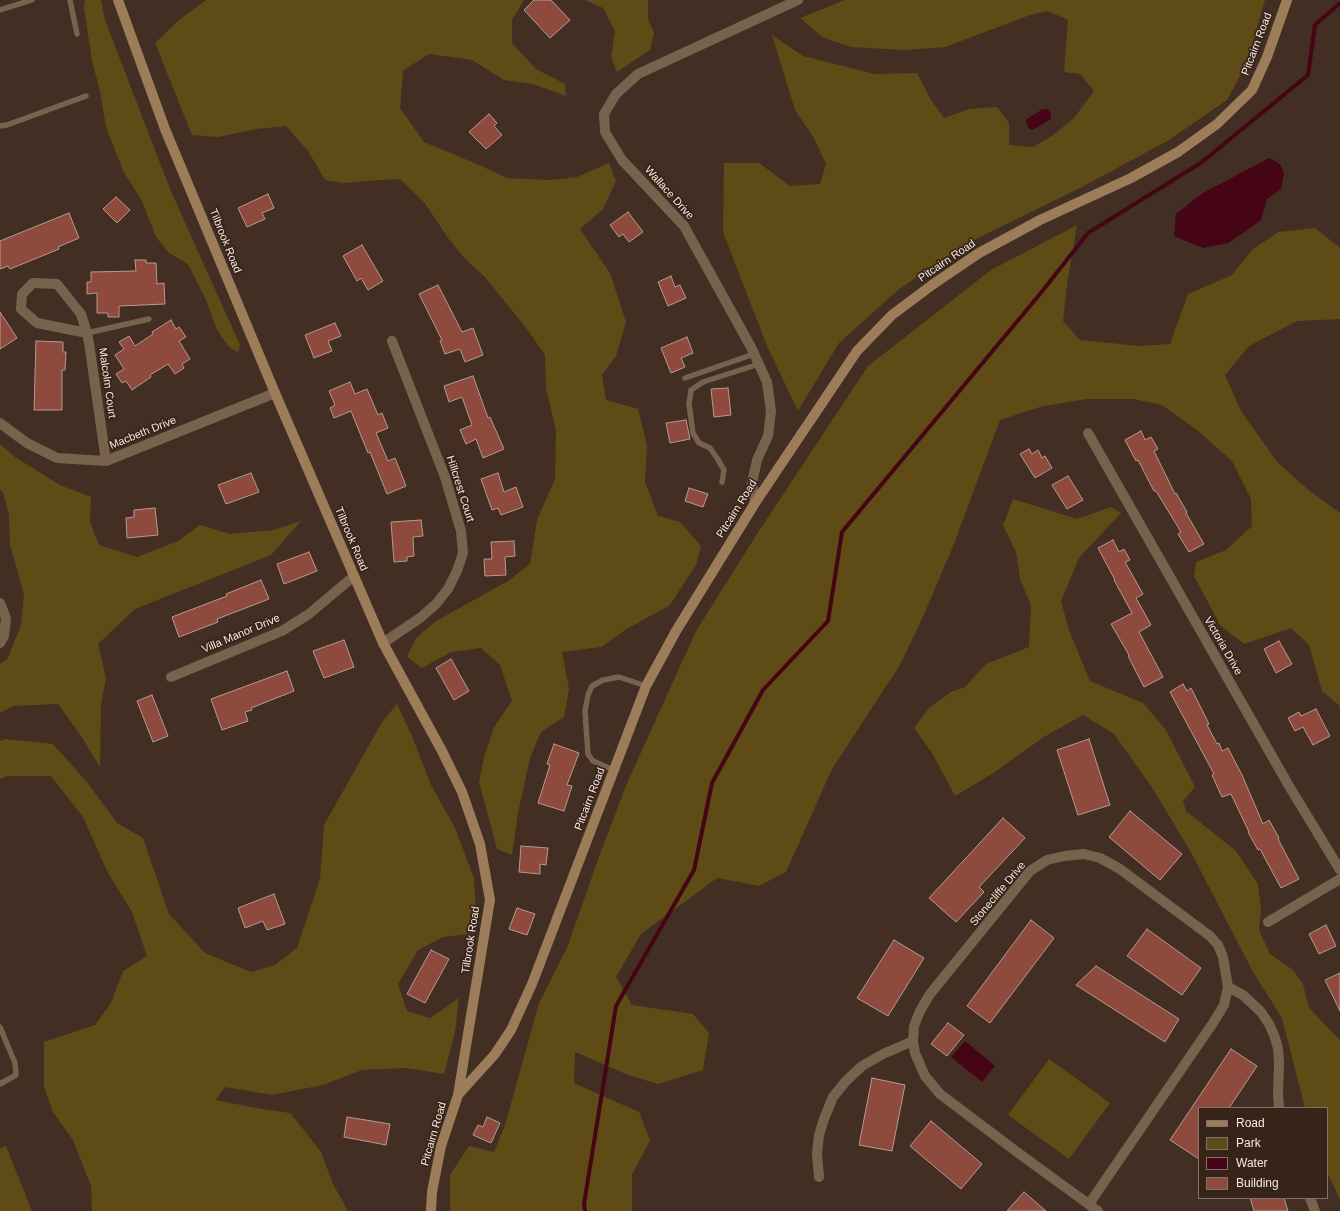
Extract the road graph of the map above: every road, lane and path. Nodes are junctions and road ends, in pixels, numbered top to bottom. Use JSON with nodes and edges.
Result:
{"nodes":[{"id":1,"x":32,"y":0,"type":"edge"},
{"id":2,"x":70,"y":0,"type":"edge"},
{"id":3,"x":118,"y":0,"type":"edge"},
{"id":4,"x":798,"y":0,"type":"edge"},
{"id":5,"x":1287,"y":0,"type":"edge"},
{"id":6,"x":0,"y":10,"type":"edge"},
{"id":7,"x":77,"y":34,"type":"dead end"},
{"id":8,"x":86,"y":96,"type":"dead end"},
{"id":9,"x":0,"y":126,"type":"edge"},
{"id":10,"x":149,"y":319,"type":"dead end"},
{"id":11,"x":87,"y":332,"type":"junction"},
{"id":12,"x":392,"y":341,"type":"dead end"},
{"id":13,"x":754,"y":354,"type":"junction"},
{"id":14,"x":759,"y":364,"type":"junction"},
{"id":15,"x":685,"y":378,"type":"dead end"},
{"id":16,"x":275,"y":393,"type":"junction"},
{"id":17,"x":0,"y":423,"type":"edge"},
{"id":18,"x":1088,"y":433,"type":"dead end"},
{"id":19,"x":106,"y":461,"type":"junction"},
{"id":20,"x":722,"y":482,"type":"dead end"},
{"id":21,"x":755,"y":503,"type":"junction"},
{"id":22,"x":354,"y":576,"type":"junction"},
{"id":23,"x":0,"y":603,"type":"edge"},
{"id":24,"x":0,"y":643,"type":"edge"},
{"id":25,"x":383,"y":643,"type":"junction"},
{"id":26,"x":171,"y":677,"type":"dead end"},
{"id":27,"x":646,"y":686,"type":"junction"},
{"id":28,"x":614,"y":770,"type":"junction"},
{"id":29,"x":1340,"y":870,"type":"edge"},
{"id":30,"x":1340,"y":879,"type":"edge"},
{"id":31,"x":1268,"y":922,"type":"dead end"},
{"id":32,"x":1228,"y":987,"type":"junction"},
{"id":33,"x":0,"y":1027,"type":"edge"},
{"id":34,"x":913,"y":1041,"type":"junction"},
{"id":35,"x":0,"y":1084,"type":"edge"},
{"id":36,"x":458,"y":1095,"type":"junction"},
{"id":37,"x":1279,"y":1107,"type":"edge"},
{"id":38,"x":819,"y":1177,"type":"dead end"},
{"id":39,"x":1310,"y":1199,"type":"edge"},
{"id":40,"x":1089,"y":1204,"type":"junction"},
{"id":41,"x":431,"y":1211,"type":"edge"},
{"id":42,"x":1098,"y":1211,"type":"edge"},
{"id":43,"x":1315,"y":1211,"type":"edge"}],
"edges":[{"from":1,"to":6,"type":"lane"},
{"from":2,"to":7,"type":"lane"},
{"from":3,"to":16,"type":"street","name":"Tilbrook Road"},
{"from":4,"to":13,"type":"street","name":"Wallace Drive"},
{"from":5,"to":21,"type":"street","name":"Pitcairn Road"},
{"from":8,"to":9,"type":"lane"},
{"from":10,"to":11,"type":"lane"},
{"from":11,"to":11,"type":"street","name":"Malcolm Court"},
{"from":11,"to":19,"type":"street","name":"Malcolm Court"},
{"from":12,"to":25,"type":"street","name":"Hillcrest Court"},
{"from":13,"to":14,"type":"street","name":"Wallace Drive"},
{"from":13,"to":15,"type":"lane"},
{"from":14,"to":20,"type":"lane"},
{"from":14,"to":21,"type":"street","name":"Wallace Drive"},
{"from":16,"to":19,"type":"street","name":"Macbeth Drive"},
{"from":16,"to":22,"type":"street","name":"Tilbrook Road"},
{"from":17,"to":19,"type":"street","name":"Macbeth Drive"},
{"from":18,"to":29,"type":"street","name":"Victoria Drive"},
{"from":21,"to":27,"type":"street","name":"Pitcairn Road"},
{"from":22,"to":25,"type":"street","name":"Tilbrook Road"},
{"from":22,"to":26,"type":"street","name":"Villa Manor Drive"},
{"from":23,"to":24,"type":"street"},
{"from":25,"to":36,"type":"street","name":"Tilbrook Road"},
{"from":27,"to":28,"type":"street","name":"Pitcairn Road"},
{"from":27,"to":28,"type":"lane"},
{"from":28,"to":36,"type":"street","name":"Pitcairn Road"},
{"from":30,"to":31,"type":"street"},
{"from":32,"to":34,"type":"street","name":"Stonecliffe Drive"},
{"from":32,"to":37,"type":"street"},
{"from":32,"to":40,"type":"street","name":"Stonecliffe Drive"},
{"from":33,"to":35,"type":"lane"},
{"from":34,"to":38,"type":"street"},
{"from":34,"to":40,"type":"street","name":"Stonecliffe Drive"},
{"from":36,"to":41,"type":"street","name":"Pitcairn Road"},
{"from":39,"to":43,"type":"street"},
{"from":40,"to":42,"type":"street","name":"Stonecliffe Drive"}]}
